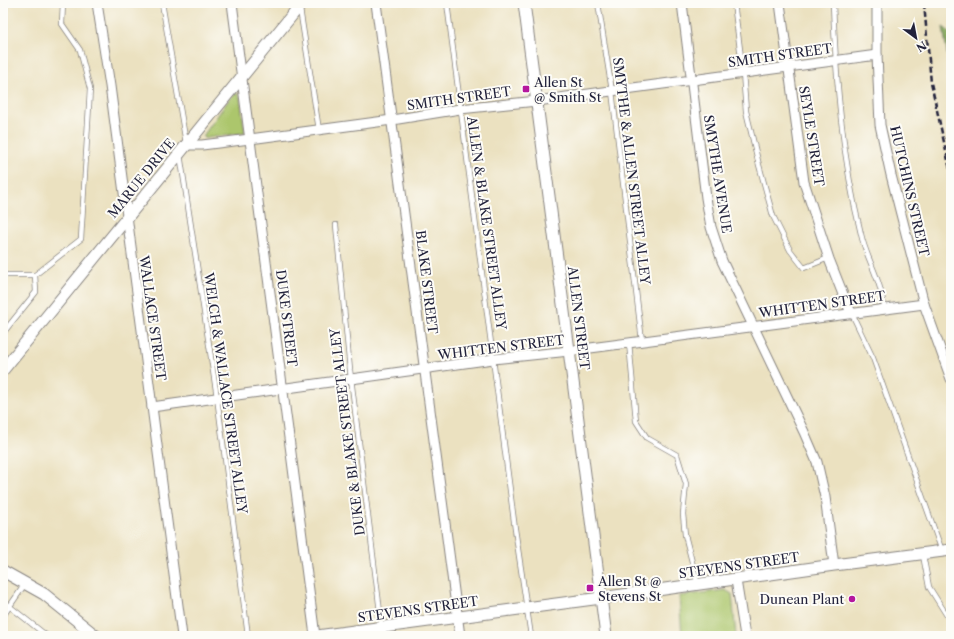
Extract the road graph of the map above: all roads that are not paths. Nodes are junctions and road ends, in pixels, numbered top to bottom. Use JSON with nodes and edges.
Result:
{"nodes":[{"id":1,"x":63,"y":3,"type":"edge"},
{"id":2,"x":97,"y":3,"type":"edge"},
{"id":3,"x":162,"y":3,"type":"edge"},
{"id":4,"x":232,"y":3,"type":"edge"},
{"id":5,"x":376,"y":3,"type":"edge"},
{"id":6,"x":447,"y":3,"type":"edge"},
{"id":7,"x":524,"y":3,"type":"edge"},
{"id":8,"x":598,"y":3,"type":"edge"},
{"id":9,"x":682,"y":3,"type":"edge"},
{"id":10,"x":734,"y":3,"type":"edge"},
{"id":11,"x":780,"y":3,"type":"edge"},
{"id":12,"x":833,"y":3,"type":"edge"},
{"id":13,"x":877,"y":3,"type":"edge"},
{"id":14,"x":300,"y":4,"type":"edge"},
{"id":15,"x":877,"y":56,"type":"junction"},
{"id":16,"x":836,"y":60,"type":"junction"},
{"id":17,"x":788,"y":67,"type":"junction"},
{"id":18,"x":743,"y":73,"type":"junction"},
{"id":19,"x":242,"y":76,"type":"junction"},
{"id":20,"x":690,"y":80,"type":"junction"},
{"id":21,"x":612,"y":91,"type":"junction"},
{"id":22,"x":537,"y":101,"type":"junction"},
{"id":23,"x":460,"y":109,"type":"junction"},
{"id":24,"x":392,"y":120,"type":"junction"},
{"id":25,"x":319,"y":130,"type":"junction"},
{"id":26,"x":250,"y":139,"type":"junction"},
{"id":27,"x":183,"y":149,"type":"junction"},
{"id":28,"x":126,"y":218,"type":"junction"},
{"id":29,"x":336,"y":225,"type":"dead end"},
{"id":30,"x":830,"y":259,"type":"junction"},
{"id":31,"x":3,"y":275,"type":"edge"},
{"id":32,"x":35,"y":275,"type":"junction"},
{"id":33,"x":924,"y":304,"type":"junction"},
{"id":34,"x":885,"y":309,"type":"junction"},
{"id":35,"x":852,"y":314,"type":"junction"},
{"id":36,"x":754,"y":327,"type":"junction"},
{"id":37,"x":3,"y":333,"type":"edge"},
{"id":38,"x":642,"y":341,"type":"junction"},
{"id":39,"x":629,"y":342,"type":"junction"},
{"id":40,"x":569,"y":351,"type":"junction"},
{"id":41,"x":494,"y":359,"type":"junction"},
{"id":42,"x":3,"y":370,"type":"edge"},
{"id":43,"x":425,"y":370,"type":"junction"},
{"id":44,"x":351,"y":379,"type":"junction"},
{"id":45,"x":951,"y":379,"type":"edge"},
{"id":46,"x":283,"y":388,"type":"junction"},
{"id":47,"x":216,"y":397,"type":"junction"},
{"id":48,"x":152,"y":407,"type":"junction"},
{"id":49,"x":947,"y":551,"type":"edge"},
{"id":50,"x":923,"y":554,"type":"junction"},
{"id":51,"x":834,"y":565,"type":"junction"},
{"id":52,"x":3,"y":571,"type":"edge"},
{"id":53,"x":736,"y":580,"type":"junction"},
{"id":54,"x":26,"y":583,"type":"junction"},
{"id":55,"x":698,"y":585,"type":"junction"},
{"id":56,"x":601,"y":598,"type":"junction"},
{"id":57,"x":3,"y":601,"type":"edge"},
{"id":58,"x":10,"y":606,"type":"junction"},
{"id":59,"x":528,"y":608,"type":"junction"},
{"id":60,"x":3,"y":616,"type":"edge"},
{"id":61,"x":458,"y":618,"type":"junction"},
{"id":62,"x":951,"y":622,"type":"edge"},
{"id":63,"x":383,"y":632,"type":"edge"},
{"id":64,"x":47,"y":636,"type":"edge"},
{"id":65,"x":96,"y":636,"type":"edge"},
{"id":66,"x":182,"y":636,"type":"edge"},
{"id":67,"x":248,"y":636,"type":"edge"},
{"id":68,"x":316,"y":636,"type":"edge"},
{"id":69,"x":460,"y":636,"type":"edge"},
{"id":70,"x":531,"y":636,"type":"edge"},
{"id":71,"x":606,"y":636,"type":"edge"},
{"id":72,"x":745,"y":636,"type":"edge"}],
"edges":[{"from":1,"to":32,"type":"lane"},
{"from":2,"to":28,"type":"street","name":"WALLACE STREET"},
{"from":3,"to":27,"type":"lane","name":"WELCH & WALLACE STREET ALLEY"},
{"from":4,"to":19,"type":"street","name":"DUKE STREET"},
{"from":5,"to":24,"type":"street","name":"BLAKE STREET"},
{"from":6,"to":23,"type":"lane","name":"ALLEN & BLAKE STREET ALLEY"},
{"from":7,"to":22,"type":"street","name":"ALLEN STREET"},
{"from":8,"to":21,"type":"lane","name":"SMYTHE & ALLEN STREET ALLEY"},
{"from":9,"to":20,"type":"street","name":"SMYTHE AVENUE"},
{"from":10,"to":18,"type":"lane"},
{"from":11,"to":17,"type":"street","name":"SEYLE STREET"},
{"from":12,"to":16,"type":"lane"},
{"from":13,"to":15,"type":"street","name":"HUTCHINS STREET"},
{"from":14,"to":19,"type":"street","name":"MARUE DRIVE"},
{"from":14,"to":25,"type":"lane"},
{"from":15,"to":16,"type":"street","name":"SMITH STREET"},
{"from":15,"to":33,"type":"street","name":"HUTCHINS STREET"},
{"from":16,"to":17,"type":"street","name":"SMITH STREET"},
{"from":16,"to":34,"type":"lane"},
{"from":17,"to":18,"type":"street","name":"SMITH STREET"},
{"from":17,"to":30,"type":"street","name":"SEYLE STREET"},
{"from":18,"to":20,"type":"street","name":"SMITH STREET"},
{"from":18,"to":30,"type":"lane"},
{"from":19,"to":26,"type":"street","name":"DUKE STREET"},
{"from":19,"to":27,"type":"street","name":"MARUE DRIVE"},
{"from":20,"to":21,"type":"street","name":"SMITH STREET"},
{"from":20,"to":36,"type":"street","name":"SMYTHE AVENUE"},
{"from":21,"to":22,"type":"street","name":"SMITH STREET"},
{"from":21,"to":38,"type":"lane","name":"SMYTHE & ALLEN STREET ALLEY"},
{"from":22,"to":23,"type":"street","name":"SMITH STREET"},
{"from":22,"to":40,"type":"street","name":"ALLEN STREET"},
{"from":23,"to":24,"type":"street","name":"SMITH STREET"},
{"from":23,"to":41,"type":"lane","name":"ALLEN & BLAKE STREET ALLEY"},
{"from":24,"to":25,"type":"street","name":"SMITH STREET"},
{"from":24,"to":43,"type":"street","name":"BLAKE STREET"},
{"from":25,"to":26,"type":"street","name":"SMITH STREET"},
{"from":26,"to":27,"type":"street","name":"SMITH STREET"},
{"from":26,"to":46,"type":"street","name":"DUKE STREET"},
{"from":27,"to":28,"type":"street","name":"MARUE DRIVE"},
{"from":27,"to":47,"type":"lane","name":"WELCH & WALLACE STREET ALLEY"},
{"from":28,"to":42,"type":"street","name":"MARUE DRIVE"},
{"from":28,"to":48,"type":"street","name":"WALLACE STREET"},
{"from":29,"to":44,"type":"lane","name":"DUKE & BLAKE STREET ALLEY"},
{"from":30,"to":35,"type":"street","name":"SEYLE STREET"},
{"from":31,"to":32,"type":"lane"},
{"from":32,"to":37,"type":"lane"},
{"from":33,"to":34,"type":"street","name":"WHITTEN STREET"},
{"from":33,"to":45,"type":"street","name":"HUTCHINS STREET"},
{"from":34,"to":35,"type":"street","name":"WHITTEN STREET"},
{"from":35,"to":36,"type":"street","name":"WHITTEN STREET"},
{"from":35,"to":49,"type":"lane"},
{"from":36,"to":38,"type":"street","name":"WHITTEN STREET"},
{"from":36,"to":51,"type":"street","name":"SMYTHE AVENUE"},
{"from":38,"to":39,"type":"street","name":"WHITTEN STREET"},
{"from":39,"to":40,"type":"street","name":"WHITTEN STREET"},
{"from":39,"to":55,"type":"lane"},
{"from":40,"to":41,"type":"street","name":"WHITTEN STREET"},
{"from":40,"to":56,"type":"street","name":"ALLEN STREET"},
{"from":41,"to":43,"type":"street","name":"WHITTEN STREET"},
{"from":41,"to":59,"type":"lane","name":"ALLEN & BLAKE STREET ALLEY"},
{"from":43,"to":44,"type":"street","name":"WHITTEN STREET"},
{"from":43,"to":61,"type":"street","name":"BLAKE STREET"},
{"from":44,"to":46,"type":"street","name":"WHITTEN STREET"},
{"from":44,"to":63,"type":"lane","name":"DUKE & BLAKE STREET ALLEY"},
{"from":46,"to":47,"type":"street","name":"WHITTEN STREET"},
{"from":46,"to":68,"type":"street","name":"DUKE STREET"},
{"from":47,"to":48,"type":"street","name":"WHITTEN STREET"},
{"from":47,"to":67,"type":"lane","name":"WELCH & WALLACE STREET ALLEY"},
{"from":48,"to":66,"type":"street","name":"WALLACE STREET"},
{"from":49,"to":50,"type":"street","name":"STEVENS STREET"},
{"from":50,"to":51,"type":"street","name":"STEVENS STREET"},
{"from":50,"to":62,"type":"lane"},
{"from":51,"to":53,"type":"street","name":"STEVENS STREET"},
{"from":52,"to":54,"type":"street"},
{"from":53,"to":55,"type":"street","name":"STEVENS STREET"},
{"from":53,"to":72,"type":"street"},
{"from":54,"to":58,"type":"lane"},
{"from":54,"to":65,"type":"street"},
{"from":55,"to":56,"type":"street","name":"STEVENS STREET"},
{"from":56,"to":59,"type":"street","name":"STEVENS STREET"},
{"from":56,"to":71,"type":"street","name":"ALLEN STREET"},
{"from":57,"to":58,"type":"lane"},
{"from":58,"to":60,"type":"lane"},
{"from":58,"to":64,"type":"lane"},
{"from":59,"to":61,"type":"street","name":"STEVENS STREET"},
{"from":59,"to":70,"type":"lane","name":"ALLEN & BLAKE STREET ALLEY"},
{"from":61,"to":63,"type":"street","name":"STEVENS STREET"},
{"from":61,"to":69,"type":"street","name":"BLAKE STREET"},
{"from":63,"to":68,"type":"street","name":"STEVENS STREET"}]}
